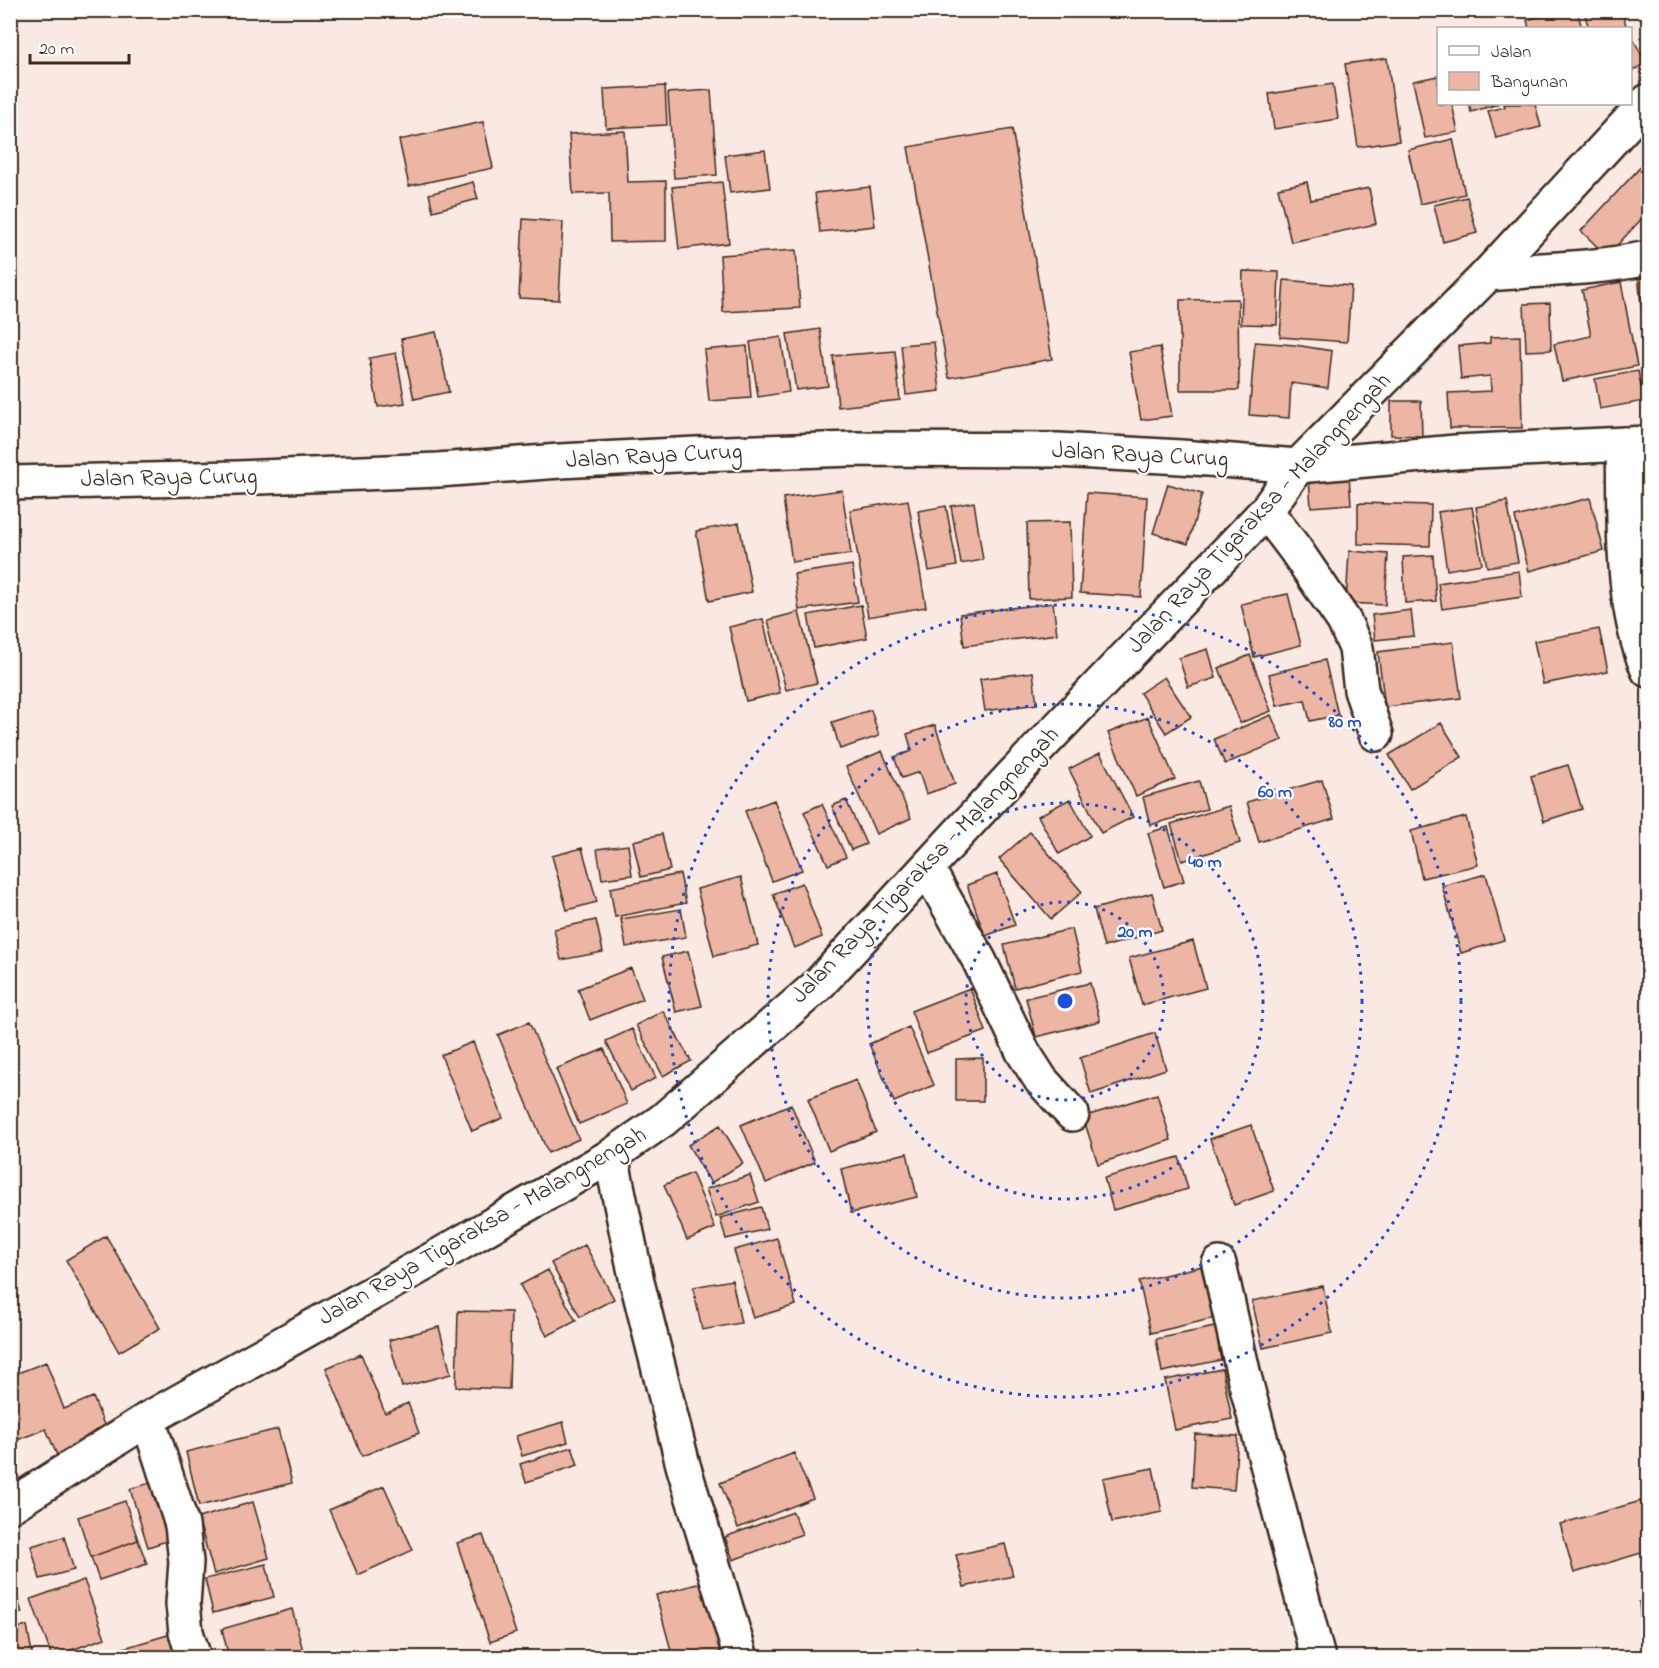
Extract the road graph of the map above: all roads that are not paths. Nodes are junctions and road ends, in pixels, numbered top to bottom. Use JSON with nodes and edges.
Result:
{"nodes":[{"id":1,"x":1648,"y":101,"type":"edge"},
{"id":2,"x":1648,"y":258,"type":"edge"},
{"id":3,"x":1488,"y":274,"type":"junction"},
{"id":4,"x":1636,"y":443,"type":"edge"},
{"id":5,"x":1298,"y":466,"type":"junction"},
{"id":6,"x":10,"y":483,"type":"edge"},
{"id":7,"x":1266,"y":511,"type":"junction"},
{"id":8,"x":1648,"y":670,"type":"edge"},
{"id":9,"x":1376,"y":734,"type":"dead end"},
{"id":10,"x":927,"y":868,"type":"junction"},
{"id":11,"x":1072,"y":1114,"type":"dead end"},
{"id":12,"x":611,"y":1156,"type":"junction"},
{"id":13,"x":1219,"y":1264,"type":"dead end"},
{"id":14,"x":148,"y":1419,"type":"junction"},
{"id":15,"x":10,"y":1506,"type":"edge"},
{"id":16,"x":194,"y":1658,"type":"edge"},
{"id":17,"x":741,"y":1658,"type":"edge"},
{"id":18,"x":1318,"y":1658,"type":"edge"}],
"edges":[{"from":1,"to":3,"type":"street","name":"Jalan Raya Tigaraksa - Malangnengah"},
{"from":2,"to":3,"type":"street"},
{"from":3,"to":5,"type":"street","name":"Jalan Raya Tigaraksa - Malangnengah"},
{"from":4,"to":5,"type":"street","name":"Jalan Raya Curug"},
{"from":4,"to":8,"type":"street"},
{"from":5,"to":6,"type":"street","name":"Jalan Raya Curug"},
{"from":5,"to":7,"type":"street","name":"Jalan Raya Tigaraksa - Malangnengah"},
{"from":7,"to":9,"type":"street"},
{"from":7,"to":10,"type":"street","name":"Jalan Raya Tigaraksa - Malangnengah"},
{"from":10,"to":11,"type":"street"},
{"from":10,"to":12,"type":"street","name":"Jalan Raya Tigaraksa - Malangnengah"},
{"from":12,"to":14,"type":"street","name":"Jalan Raya Tigaraksa - Malangnengah"},
{"from":12,"to":17,"type":"street"},
{"from":13,"to":18,"type":"street"},
{"from":14,"to":15,"type":"street","name":"Jalan Raya Tigaraksa - Malangnengah"},
{"from":14,"to":16,"type":"street"}]}
